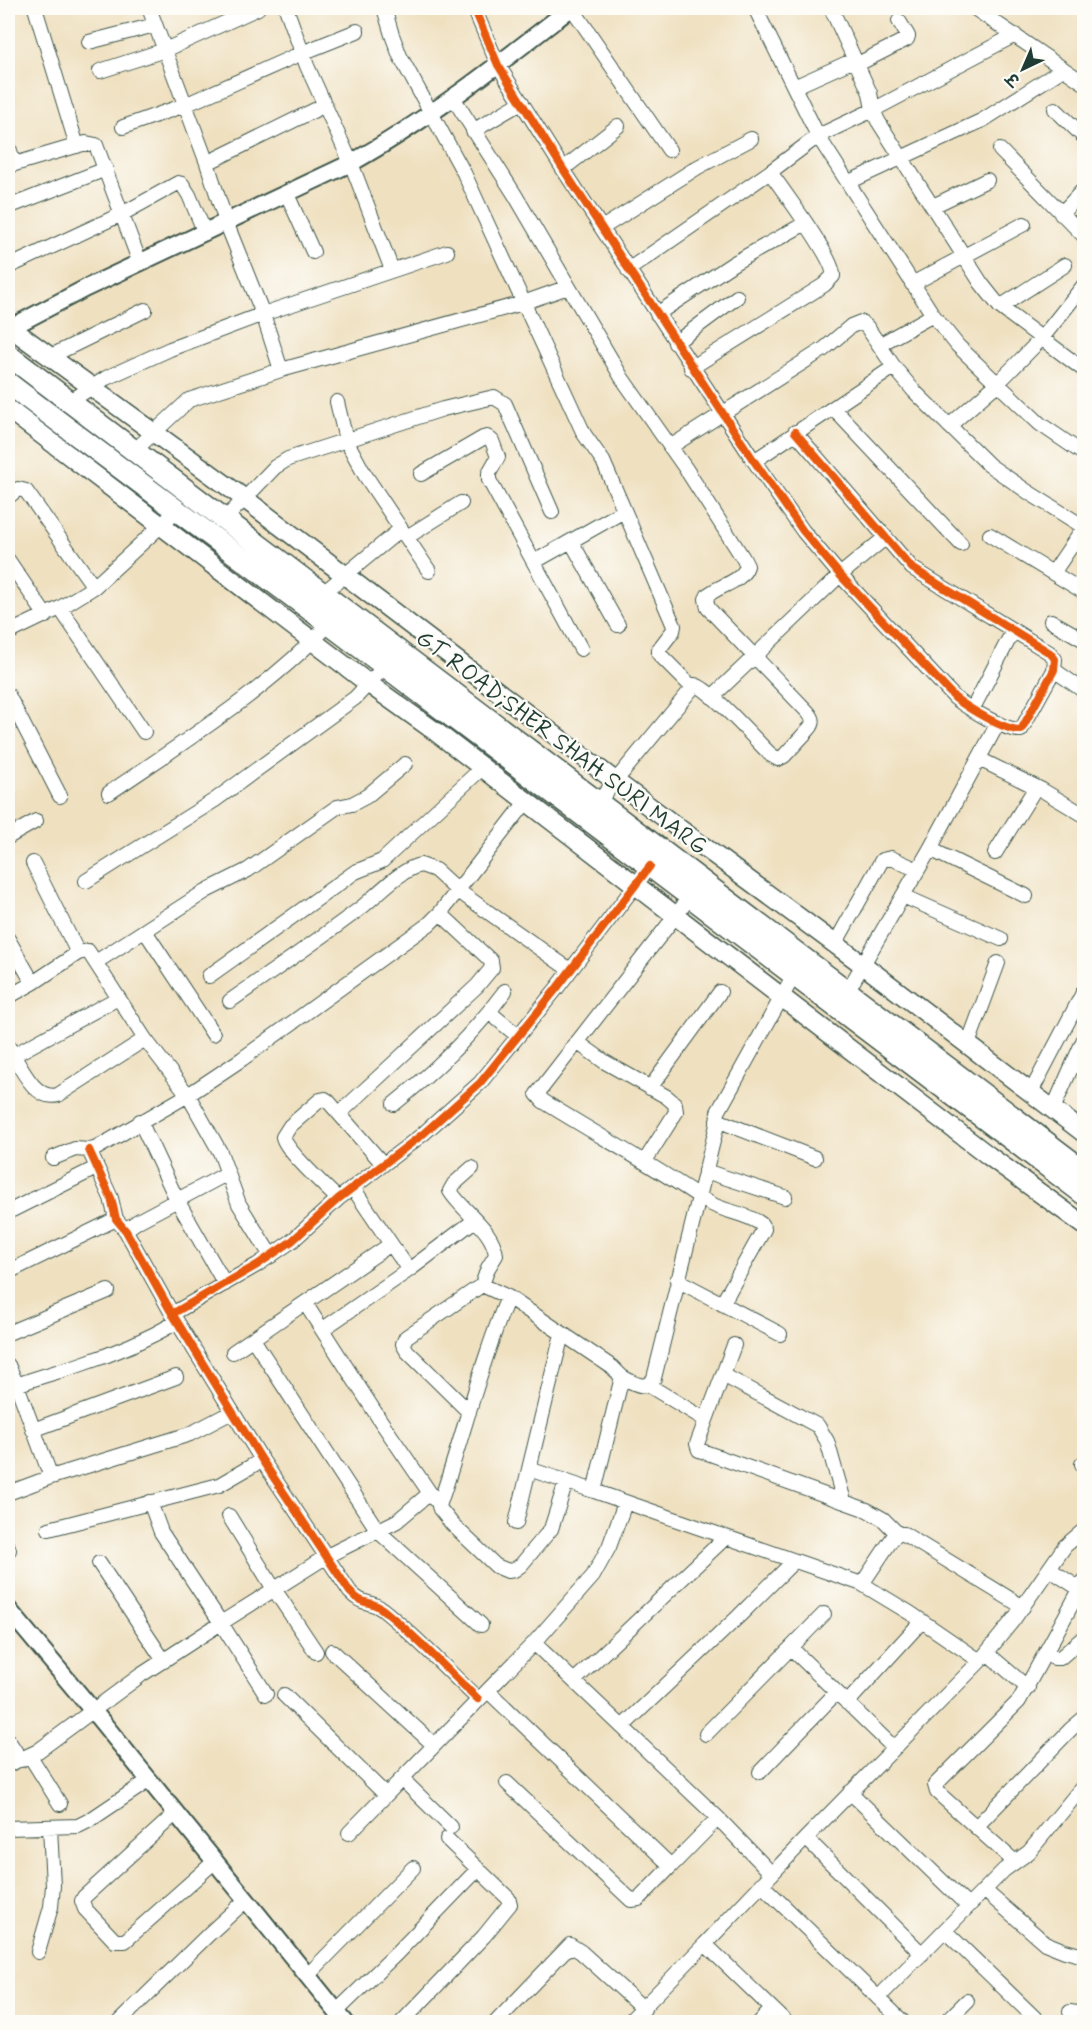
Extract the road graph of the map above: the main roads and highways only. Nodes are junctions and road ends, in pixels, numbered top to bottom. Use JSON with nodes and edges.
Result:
{"nodes":[{"id":1,"x":9,"y":328,"type":"edge"},
{"id":2,"x":8,"y":355,"type":"edge"},
{"id":3,"x":8,"y":383,"type":"edge"},
{"id":4,"x":8,"y":409,"type":"edge"},
{"id":5,"x":169,"y":518,"type":"junction"},
{"id":6,"x":592,"y":810,"type":"junction"},
{"id":7,"x":1084,"y":1133,"type":"edge"},
{"id":8,"x":1084,"y":1171,"type":"edge"},
{"id":9,"x":1084,"y":1194,"type":"edge"},
{"id":10,"x":1084,"y":1225,"type":"edge"}],
"edges":[{"from":1,"to":7,"type":"main road"},
{"from":2,"to":6,"type":"main road","name":"GT ROAD;SHER SHAH SURI MARG"},
{"from":3,"to":5,"type":"main road","name":"GT ROAD;SHER SHAH SURI MARG"},
{"from":4,"to":5,"type":"main road"},
{"from":5,"to":6,"type":"main road","name":"GT ROAD;SHER SHAH SURI MARG"},
{"from":5,"to":10,"type":"main road"},
{"from":6,"to":8,"type":"main road","name":"GT ROAD;SHER SHAH SURI MARG"},
{"from":6,"to":9,"type":"main road","name":"GT ROAD;SHER SHAH SURI MARG"}]}
